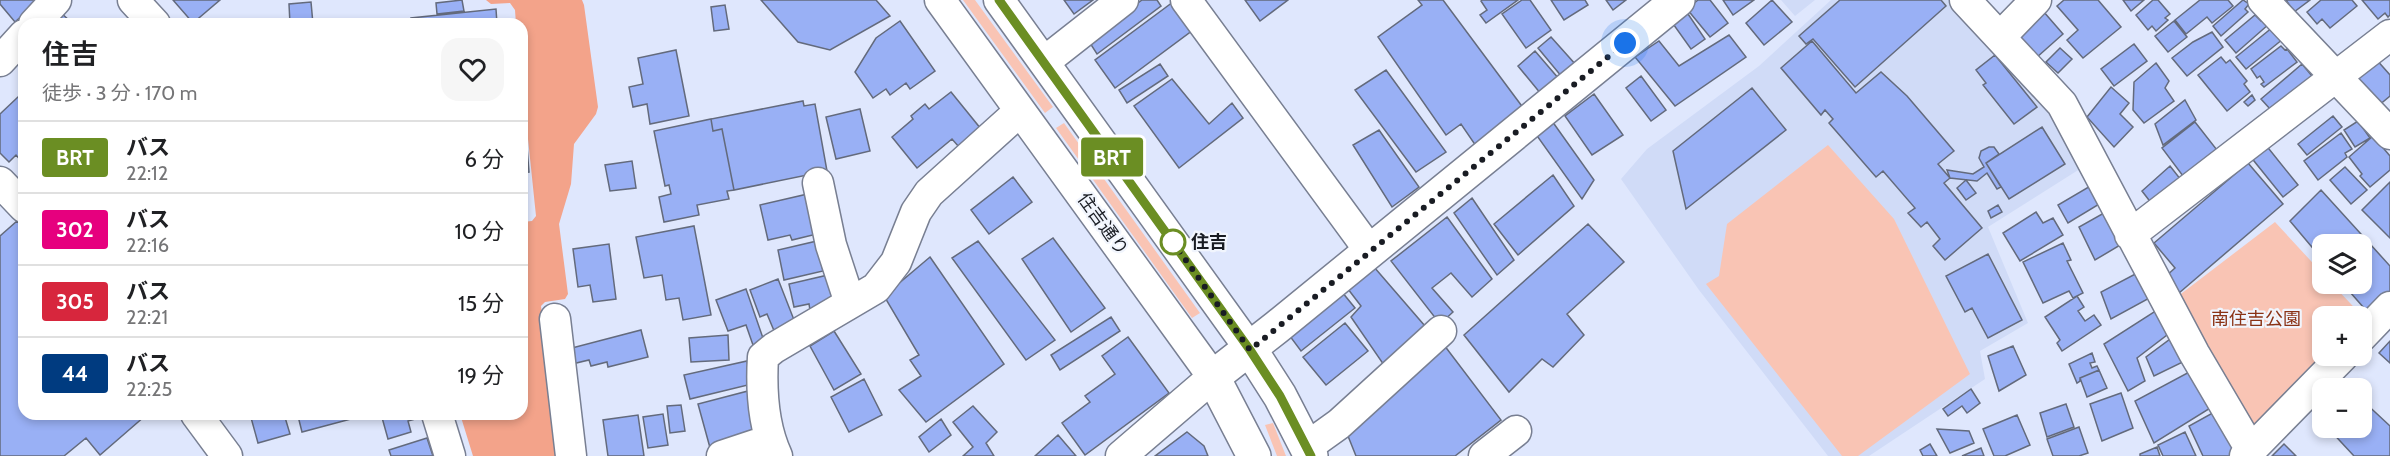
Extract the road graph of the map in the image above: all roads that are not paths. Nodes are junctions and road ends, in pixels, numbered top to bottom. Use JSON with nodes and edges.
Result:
{"nodes":[{"id":1,"x":56,"y":0,"type":"edge"},
{"id":2,"x":133,"y":0,"type":"edge"},
{"id":3,"x":940,"y":0,"type":"edge"},
{"id":4,"x":999,"y":0,"type":"edge"},
{"id":5,"x":1123,"y":0,"type":"edge"},
{"id":6,"x":1186,"y":0,"type":"edge"},
{"id":7,"x":1678,"y":0,"type":"edge"},
{"id":8,"x":2036,"y":0,"type":"edge"},
{"id":9,"x":2263,"y":0,"type":"edge"},
{"id":10,"x":1974,"y":4,"type":"edge"},
{"id":11,"x":40,"y":18,"type":"edge"},
{"id":12,"x":149,"y":18,"type":"edge"},
{"id":13,"x":2390,"y":35,"type":"edge"},
{"id":14,"x":2000,"y":37,"type":"junction"},
{"id":15,"x":18,"y":42,"type":"edge"},
{"id":16,"x":0,"y":61,"type":"edge"},
{"id":17,"x":1044,"y":62,"type":"junction"},
{"id":18,"x":2336,"y":77,"type":"junction"},
{"id":19,"x":1020,"y":111,"type":"junction"},
{"id":20,"x":2390,"y":134,"type":"edge"},
{"id":21,"x":818,"y":183,"type":"dead end"},
{"id":22,"x":2130,"y":235,"type":"junction"},
{"id":23,"x":1370,"y":251,"type":"junction"},
{"id":24,"x":850,"y":303,"type":"junction"},
{"id":25,"x":2390,"y":307,"type":"edge"},
{"id":26,"x":555,"y":319,"type":"dead end"},
{"id":27,"x":2372,"y":326,"type":"edge"},
{"id":28,"x":1441,"y":331,"type":"dead end"},
{"id":29,"x":1250,"y":350,"type":"junction"},
{"id":30,"x":2333,"y":366,"type":"edge"},
{"id":31,"x":1214,"y":377,"type":"junction"},
{"id":32,"x":200,"y":420,"type":"edge"},
{"id":33,"x":439,"y":420,"type":"edge"},
{"id":34,"x":1516,"y":431,"type":"dead end"},
{"id":35,"x":773,"y":448,"type":"edge"},
{"id":36,"x":1309,"y":451,"type":"edge"},
{"id":37,"x":2248,"y":453,"type":"edge"},
{"id":38,"x":227,"y":456,"type":"edge"},
{"id":39,"x":450,"y":456,"type":"edge"},
{"id":40,"x":571,"y":456,"type":"edge"},
{"id":41,"x":722,"y":456,"type":"edge"},
{"id":42,"x":1121,"y":456,"type":"edge"},
{"id":43,"x":1254,"y":456,"type":"edge"},
{"id":44,"x":1484,"y":456,"type":"edge"}],
"edges":[{"from":1,"to":11,"type":"street"},
{"from":2,"to":12,"type":"street"},
{"from":3,"to":19,"type":"street","name":"住吉通り"},
{"from":4,"to":17,"type":"street"},
{"from":5,"to":17,"type":"street"},
{"from":6,"to":23,"type":"street"},
{"from":7,"to":23,"type":"main road"},
{"from":8,"to":14,"type":"street"},
{"from":9,"to":18,"type":"street"},
{"from":10,"to":14,"type":"street"},
{"from":13,"to":18,"type":"street"},
{"from":14,"to":22,"type":"street"},
{"from":15,"to":16,"type":"street"},
{"from":17,"to":29,"type":"street"},
{"from":18,"to":20,"type":"street"},
{"from":18,"to":22,"type":"street"},
{"from":19,"to":24,"type":"street"},
{"from":19,"to":31,"type":"street","name":"住吉通り"},
{"from":21,"to":24,"type":"street"},
{"from":22,"to":37,"type":"street"},
{"from":23,"to":29,"type":"main road"},
{"from":24,"to":35,"type":"street"},
{"from":25,"to":27,"type":"street"},
{"from":26,"to":40,"type":"street"},
{"from":28,"to":36,"type":"street"},
{"from":29,"to":31,"type":"main road"},
{"from":29,"to":36,"type":"main road"},
{"from":30,"to":37,"type":"street"},
{"from":31,"to":42,"type":"street"},
{"from":31,"to":43,"type":"main road","name":"住吉通り"},
{"from":32,"to":38,"type":"street"},
{"from":33,"to":39,"type":"street"},
{"from":34,"to":44,"type":"street"},
{"from":35,"to":41,"type":"street"}]}
